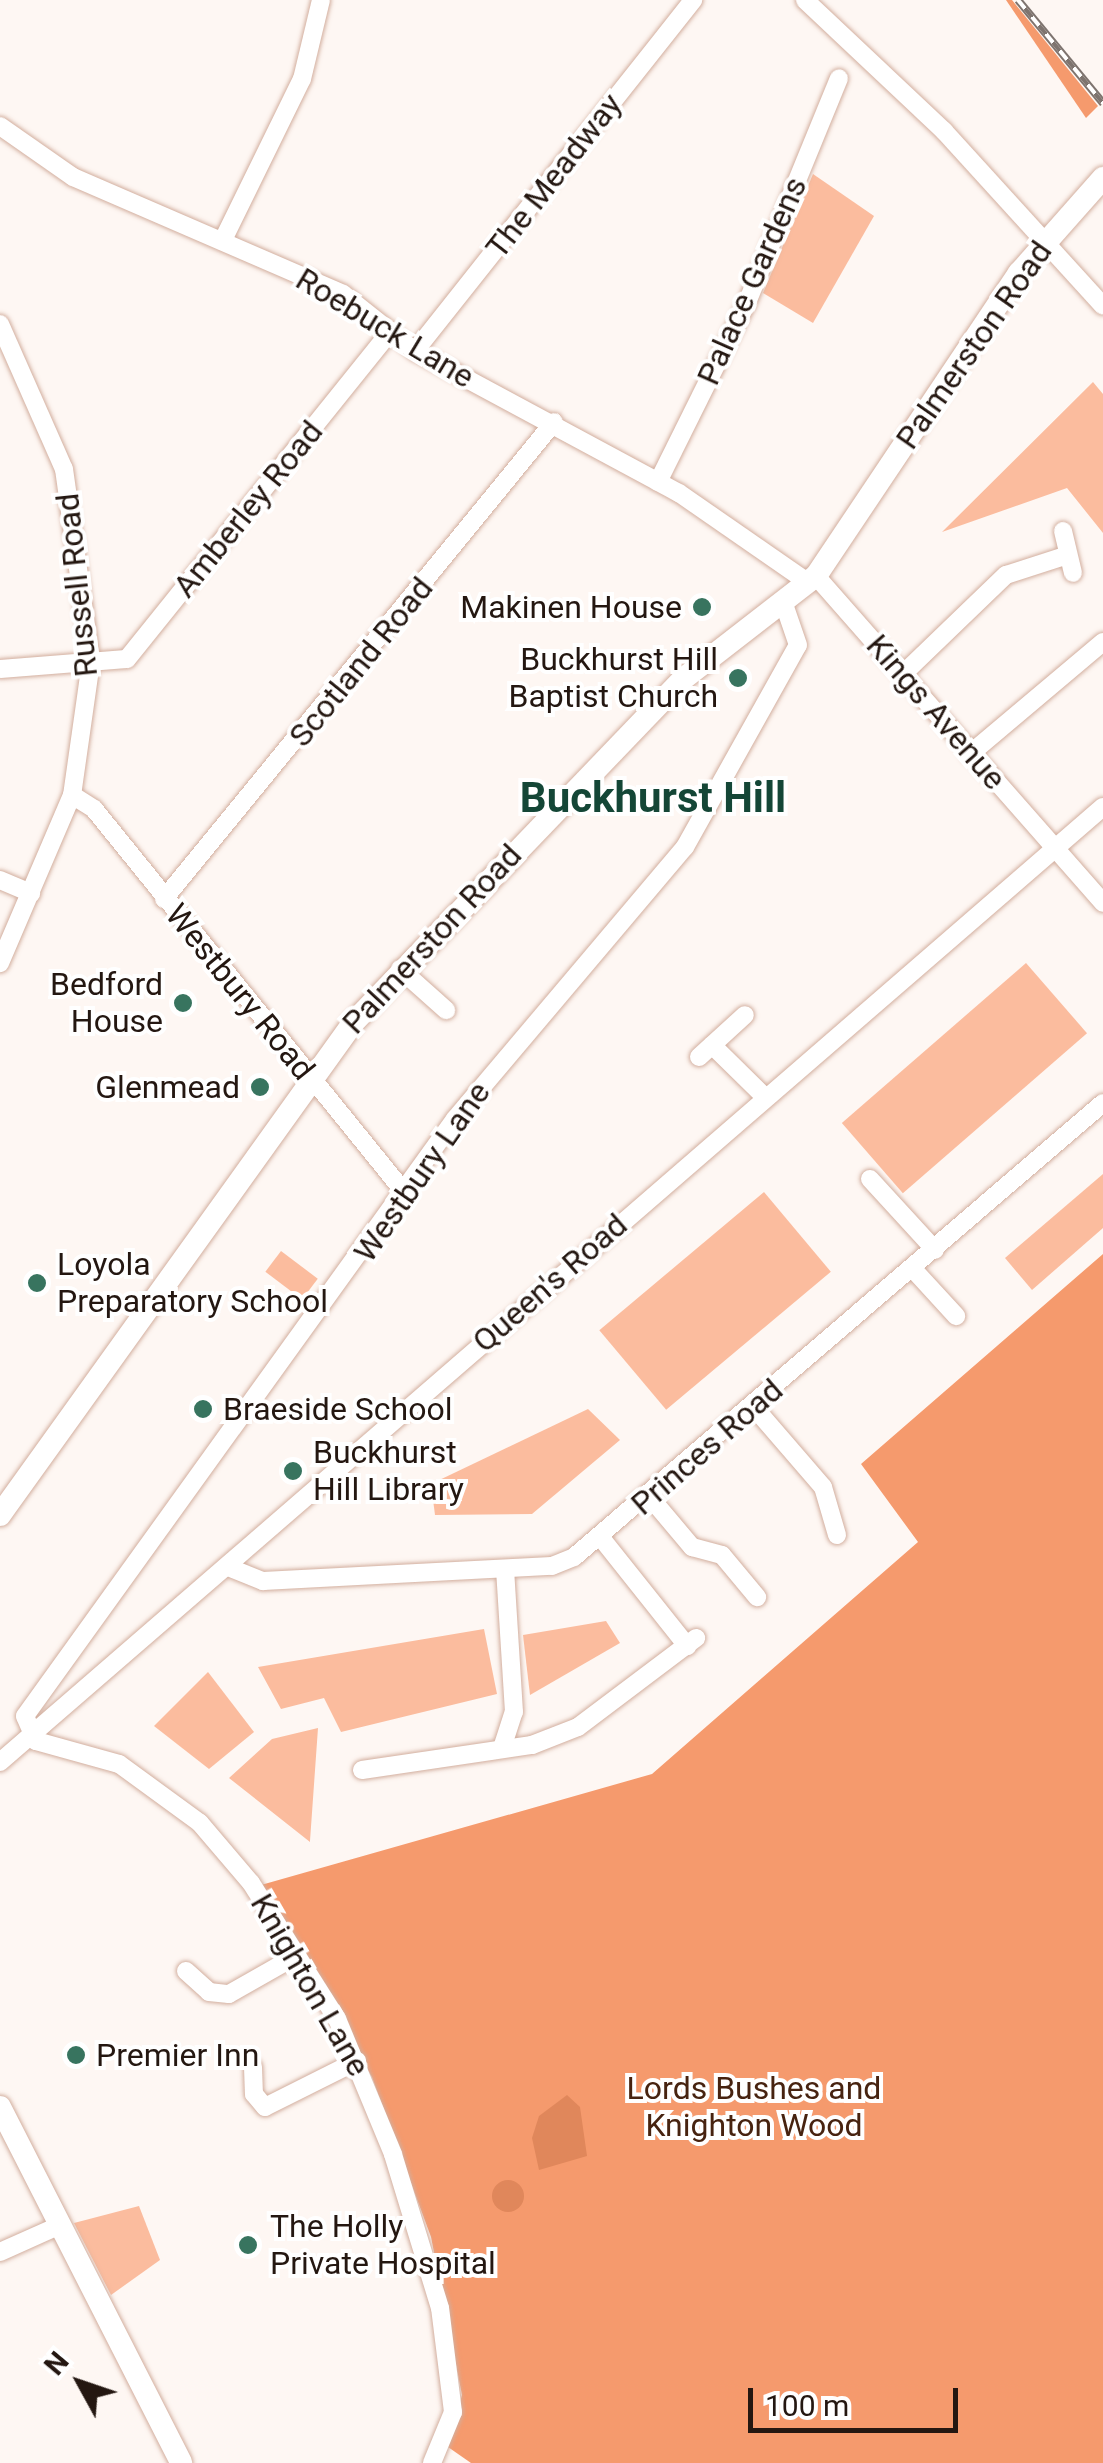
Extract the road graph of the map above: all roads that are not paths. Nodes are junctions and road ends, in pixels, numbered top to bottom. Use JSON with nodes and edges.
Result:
{"nodes":[{"id":1,"x":321,"y":0,"type":"edge"},
{"id":2,"x":805,"y":0,"type":"edge"},
{"id":3,"x":686,"y":3,"type":"edge"},
{"id":4,"x":839,"y":78,"type":"dead end"},
{"id":5,"x":0,"y":126,"type":"edge"},
{"id":6,"x":1103,"y":178,"type":"edge"},
{"id":7,"x":1045,"y":239,"type":"junction"},
{"id":8,"x":223,"y":240,"type":"junction"},
{"id":9,"x":1103,"y":306,"type":"edge"},
{"id":10,"x":391,"y":331,"type":"junction"},
{"id":11,"x":1,"y":333,"type":"edge"},
{"id":12,"x":415,"y":351,"type":"junction"},
{"id":13,"x":554,"y":422,"type":"junction"},
{"id":14,"x":658,"y":482,"type":"junction"},
{"id":15,"x":1063,"y":531,"type":"dead end"},
{"id":16,"x":813,"y":579,"type":"junction"},
{"id":17,"x":784,"y":604,"type":"junction"},
{"id":18,"x":1103,"y":642,"type":"edge"},
{"id":19,"x":91,"y":662,"type":"junction"},
{"id":20,"x":0,"y":668,"type":"edge"},
{"id":21,"x":902,"y":674,"type":"junction"},
{"id":22,"x":970,"y":754,"type":"junction"},
{"id":23,"x":72,"y":796,"type":"junction"},
{"id":24,"x":1103,"y":807,"type":"edge"},
{"id":25,"x":1057,"y":847,"type":"junction"},
{"id":26,"x":0,"y":880,"type":"edge"},
{"id":27,"x":31,"y":894,"type":"junction"},
{"id":28,"x":164,"y":899,"type":"junction"},
{"id":29,"x":1103,"y":903,"type":"edge"},
{"id":30,"x":0,"y":963,"type":"edge"},
{"id":31,"x":400,"y":969,"type":"junction"},
{"id":32,"x":446,"y":1010,"type":"dead end"},
{"id":33,"x":745,"y":1015,"type":"dead end"},
{"id":34,"x":310,"y":1079,"type":"junction"},
{"id":35,"x":764,"y":1097,"type":"junction"},
{"id":36,"x":1103,"y":1102,"type":"edge"},
{"id":37,"x":870,"y":1179,"type":"dead end"},
{"id":38,"x":406,"y":1194,"type":"junction"},
{"id":39,"x":936,"y":1250,"type":"junction"},
{"id":40,"x":913,"y":1269,"type":"junction"},
{"id":41,"x":956,"y":1316,"type":"dead end"},
{"id":42,"x":753,"y":1406,"type":"junction"},
{"id":43,"x":650,"y":1496,"type":"junction"},
{"id":44,"x":0,"y":1515,"type":"edge"},
{"id":45,"x":837,"y":1535,"type":"dead end"},
{"id":46,"x":602,"y":1539,"type":"junction"},
{"id":47,"x":228,"y":1567,"type":"junction"},
{"id":48,"x":505,"y":1569,"type":"junction"},
{"id":49,"x":757,"y":1597,"type":"dead end"},
{"id":50,"x":31,"y":1735,"type":"junction"},
{"id":51,"x":502,"y":1748,"type":"junction"},
{"id":52,"x":0,"y":1762,"type":"edge"},
{"id":53,"x":362,"y":1770,"type":"dead end"},
{"id":54,"x":296,"y":1956,"type":"junction"},
{"id":55,"x":186,"y":1971,"type":"dead end"},
{"id":56,"x":358,"y":2060,"type":"junction"},
{"id":57,"x":253,"y":2067,"type":"dead end"},
{"id":58,"x":0,"y":2107,"type":"edge"},
{"id":59,"x":58,"y":2226,"type":"junction"},
{"id":60,"x":0,"y":2252,"type":"edge"},
{"id":61,"x":182,"y":2463,"type":"edge"},
{"id":62,"x":432,"y":2463,"type":"edge"}],
"edges":[{"from":1,"to":8,"type":"street"},
{"from":2,"to":7,"type":"street"},
{"from":3,"to":12,"type":"street","name":"The Meadway"},
{"from":4,"to":14,"type":"street","name":"Palace Gardens"},
{"from":5,"to":8,"type":"street","name":"Roebuck Lane"},
{"from":6,"to":7,"type":"main road","name":"Palmerston Road"},
{"from":7,"to":9,"type":"street"},
{"from":7,"to":16,"type":"main road","name":"Palmerston Road"},
{"from":8,"to":10,"type":"street","name":"Roebuck Lane"},
{"from":10,"to":12,"type":"street","name":"Roebuck Lane"},
{"from":10,"to":19,"type":"street","name":"Amberley Road"},
{"from":11,"to":19,"type":"street","name":"Russell Road"},
{"from":12,"to":13,"type":"street","name":"Roebuck Lane"},
{"from":13,"to":14,"type":"street","name":"Roebuck Lane"},
{"from":13,"to":28,"type":"street","name":"Scotland Road"},
{"from":14,"to":16,"type":"street","name":"Roebuck Lane"},
{"from":15,"to":21,"type":"street"},
{"from":16,"to":17,"type":"main road","name":"Palmerston Road"},
{"from":16,"to":21,"type":"street","name":"Kings Avenue"},
{"from":17,"to":31,"type":"main road","name":"Palmerston Road"},
{"from":17,"to":38,"type":"street","name":"Westbury Lane"},
{"from":18,"to":22,"type":"street"},
{"from":19,"to":20,"type":"street","name":"Amberley Road"},
{"from":19,"to":23,"type":"street","name":"Russell Road"},
{"from":21,"to":22,"type":"street","name":"Kings Avenue"},
{"from":22,"to":25,"type":"street","name":"Kings Avenue"},
{"from":23,"to":27,"type":"street","name":"Russell Road"},
{"from":23,"to":28,"type":"street","name":"Westbury Road"},
{"from":24,"to":25,"type":"street","name":"Queen's Road"},
{"from":25,"to":29,"type":"street","name":"Kings Avenue"},
{"from":25,"to":35,"type":"street","name":"Queen's Road"},
{"from":26,"to":27,"type":"street"},
{"from":27,"to":30,"type":"street","name":"Russell Road"},
{"from":28,"to":34,"type":"street","name":"Westbury Road"},
{"from":31,"to":32,"type":"street"},
{"from":31,"to":34,"type":"main road","name":"Palmerston Road"},
{"from":33,"to":35,"type":"street"},
{"from":34,"to":38,"type":"street","name":"Westbury Road"},
{"from":34,"to":44,"type":"main road","name":"Palmerston Road"},
{"from":35,"to":47,"type":"street","name":"Queen's Road"},
{"from":36,"to":39,"type":"street","name":"Princes Road"},
{"from":37,"to":39,"type":"street"},
{"from":38,"to":50,"type":"street","name":"Westbury Lane"},
{"from":39,"to":40,"type":"street","name":"Princes Road"},
{"from":40,"to":41,"type":"street"},
{"from":40,"to":42,"type":"street","name":"Princes Road"},
{"from":42,"to":43,"type":"street","name":"Princes Road"},
{"from":42,"to":45,"type":"street"},
{"from":43,"to":46,"type":"street","name":"Princes Road"},
{"from":43,"to":49,"type":"street"},
{"from":46,"to":48,"type":"street","name":"Princes Road"},
{"from":46,"to":51,"type":"street"},
{"from":47,"to":48,"type":"street","name":"Princes Road"},
{"from":47,"to":50,"type":"street","name":"Queen's Road"},
{"from":48,"to":51,"type":"street"},
{"from":50,"to":52,"type":"street","name":"Queen's Road"},
{"from":50,"to":54,"type":"street","name":"Knighton Lane"},
{"from":51,"to":53,"type":"street"},
{"from":54,"to":55,"type":"street"},
{"from":54,"to":56,"type":"street","name":"Knighton Lane"},
{"from":56,"to":57,"type":"street"},
{"from":56,"to":62,"type":"street","name":"Knighton Lane"},
{"from":58,"to":59,"type":"main road"},
{"from":59,"to":60,"type":"street"},
{"from":59,"to":61,"type":"main road"}]}
